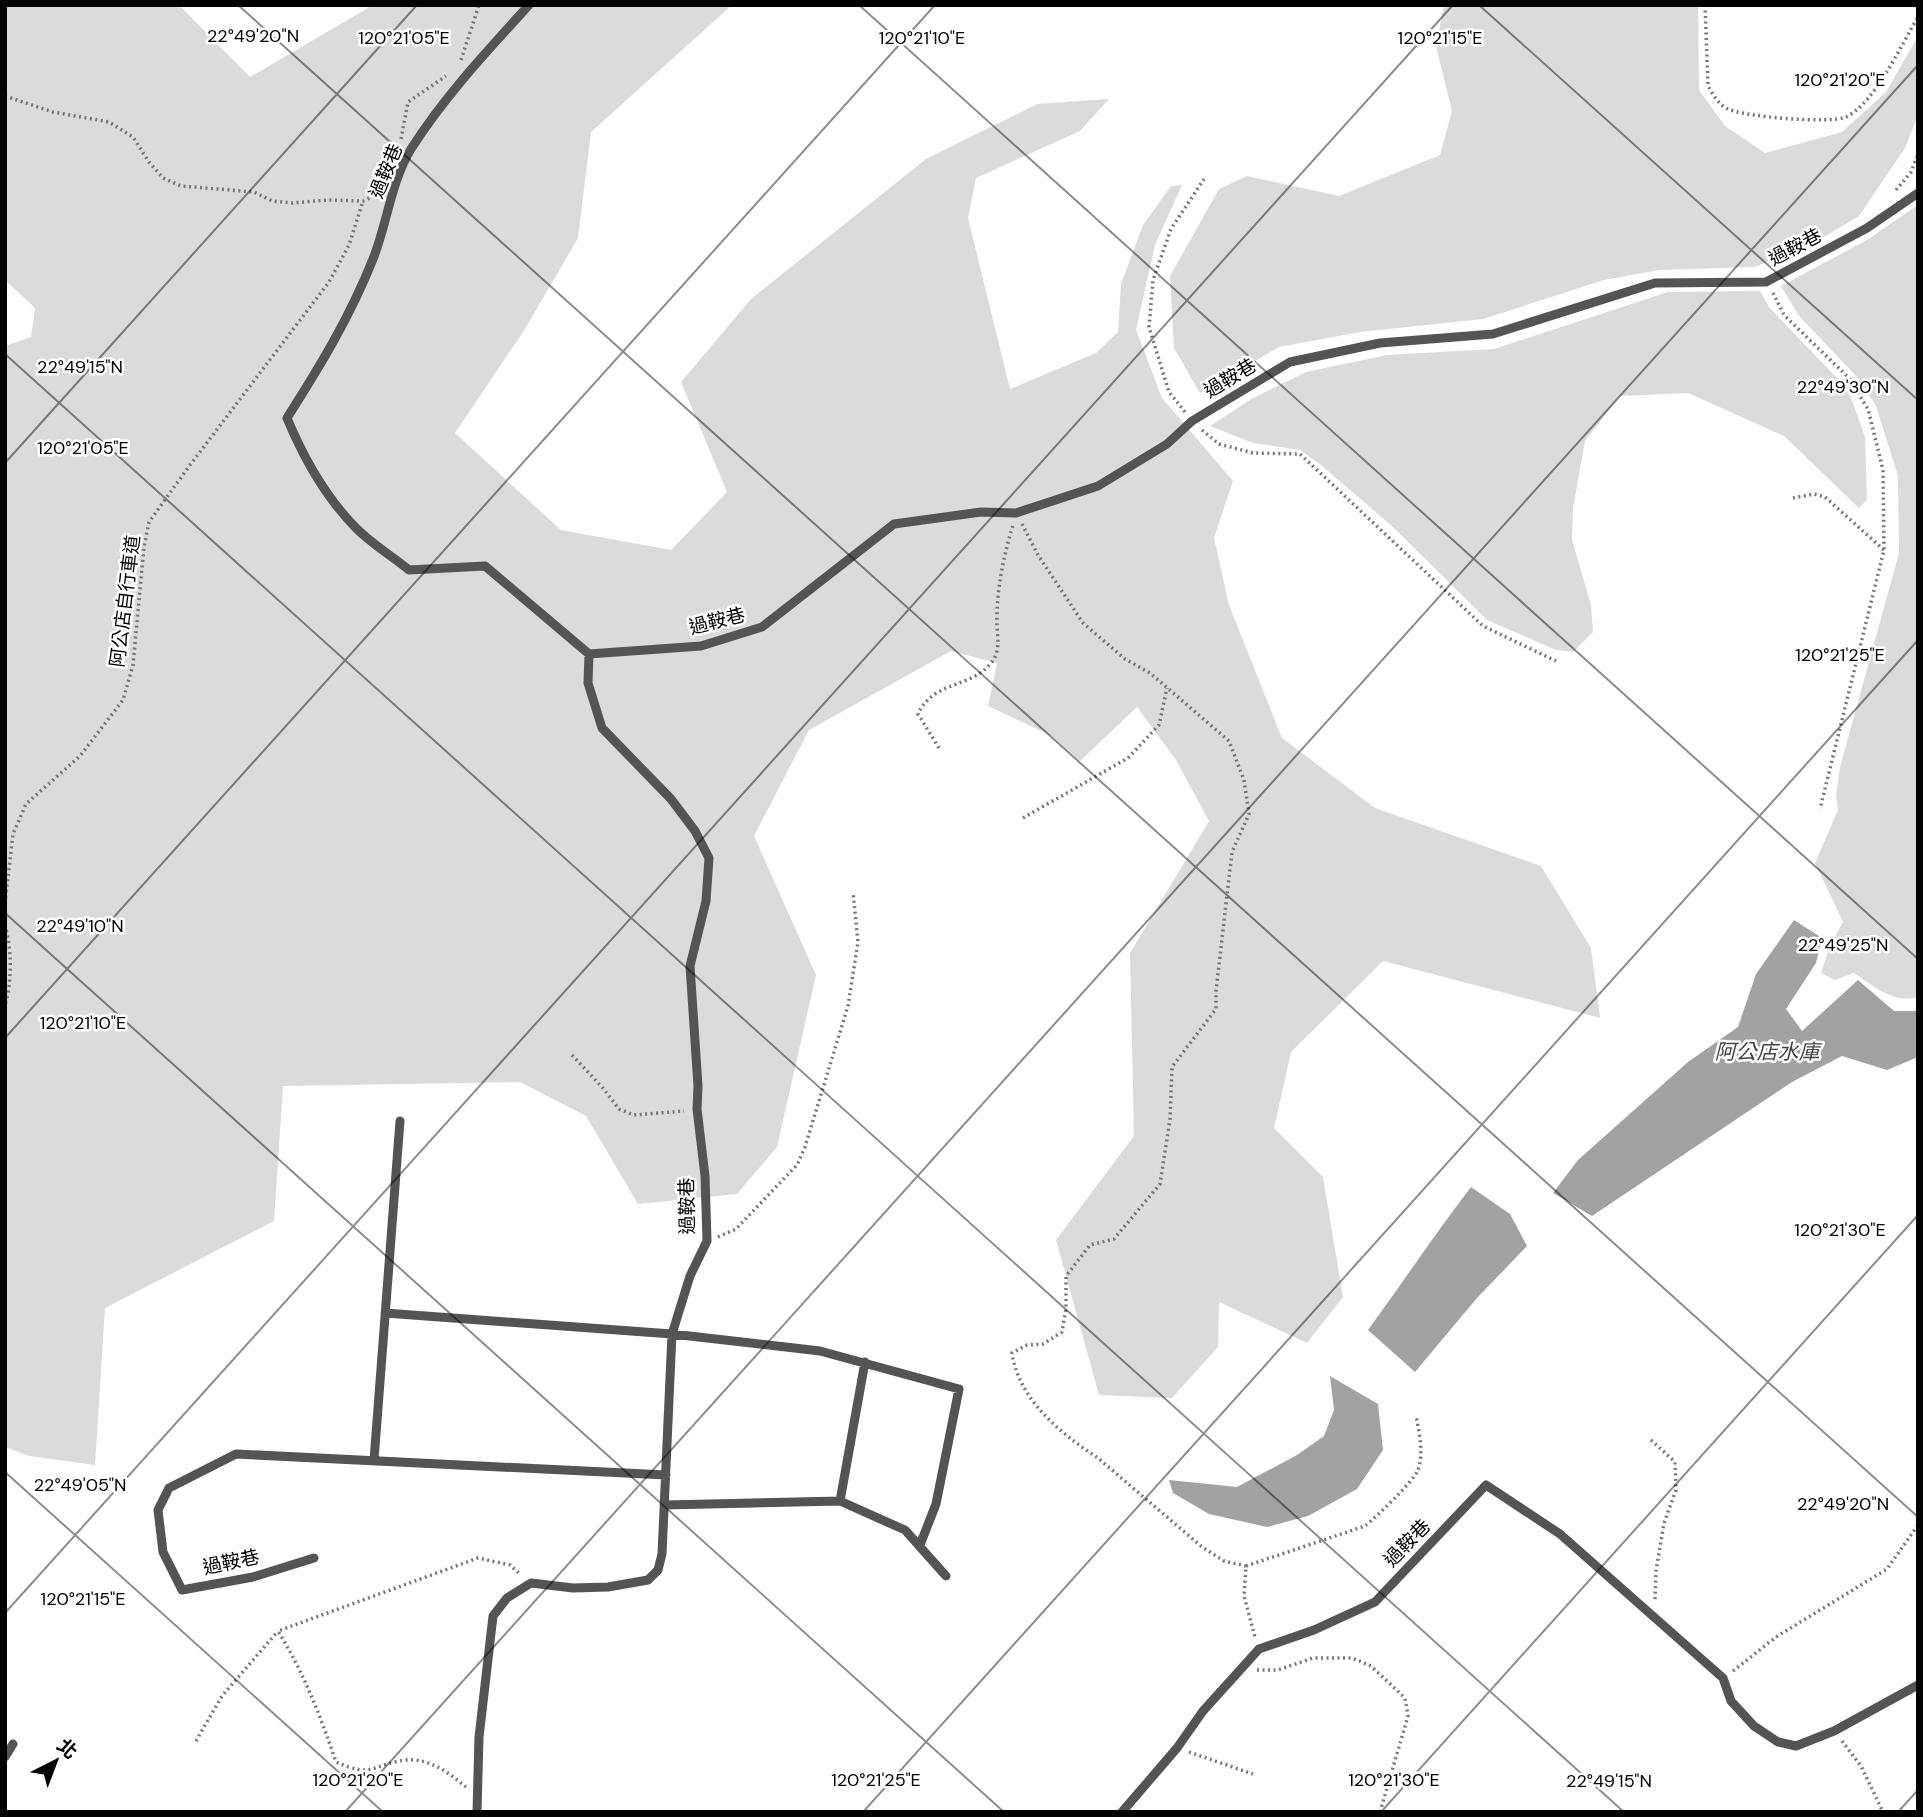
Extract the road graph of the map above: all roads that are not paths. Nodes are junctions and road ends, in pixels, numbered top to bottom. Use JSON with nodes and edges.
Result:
{"nodes":[{"id":1,"x":528,"y":5,"type":"edge"},
{"id":2,"x":1918,"y":193,"type":"edge"},
{"id":3,"x":589,"y":654,"type":"junction"},
{"id":4,"x":400,"y":1121,"type":"dead end"},
{"id":5,"x":385,"y":1313,"type":"junction"},
{"id":6,"x":672,"y":1334,"type":"junction"},
{"id":7,"x":865,"y":1362,"type":"junction"},
{"id":8,"x":374,"y":1461,"type":"junction"},
{"id":9,"x":666,"y":1475,"type":"junction"},
{"id":10,"x":840,"y":1501,"type":"junction"},
{"id":11,"x":664,"y":1505,"type":"junction"},
{"id":12,"x":920,"y":1545,"type":"junction"},
{"id":13,"x":314,"y":1558,"type":"dead end"},
{"id":14,"x":946,"y":1576,"type":"dead end"},
{"id":15,"x":1918,"y":1685,"type":"edge"},
{"id":16,"x":13,"y":1744,"type":"dead end"},
{"id":17,"x":5,"y":1757,"type":"edge"},
{"id":18,"x":477,"y":1812,"type":"edge"},
{"id":19,"x":1122,"y":1812,"type":"edge"}],
"edges":[{"from":1,"to":3,"type":"lane","name":"過鞍巷"},
{"from":2,"to":3,"type":"lane","name":"過鞍巷"},
{"from":3,"to":6,"type":"lane","name":"過鞍巷"},
{"from":4,"to":5,"type":"lane"},
{"from":5,"to":6,"type":"lane"},
{"from":5,"to":8,"type":"lane"},
{"from":6,"to":7,"type":"lane"},
{"from":6,"to":9,"type":"lane","name":"過鞍巷"},
{"from":7,"to":10,"type":"lane"},
{"from":7,"to":12,"type":"lane"},
{"from":8,"to":9,"type":"lane","name":"過鞍巷"},
{"from":8,"to":13,"type":"lane","name":"過鞍巷"},
{"from":9,"to":11,"type":"lane","name":"過鞍巷"},
{"from":10,"to":11,"type":"lane"},
{"from":10,"to":12,"type":"lane"},
{"from":11,"to":18,"type":"lane","name":"過鞍巷"},
{"from":12,"to":14,"type":"lane"},
{"from":15,"to":19,"type":"lane","name":"過鞍巷"},
{"from":16,"to":17,"type":"lane"}]}
